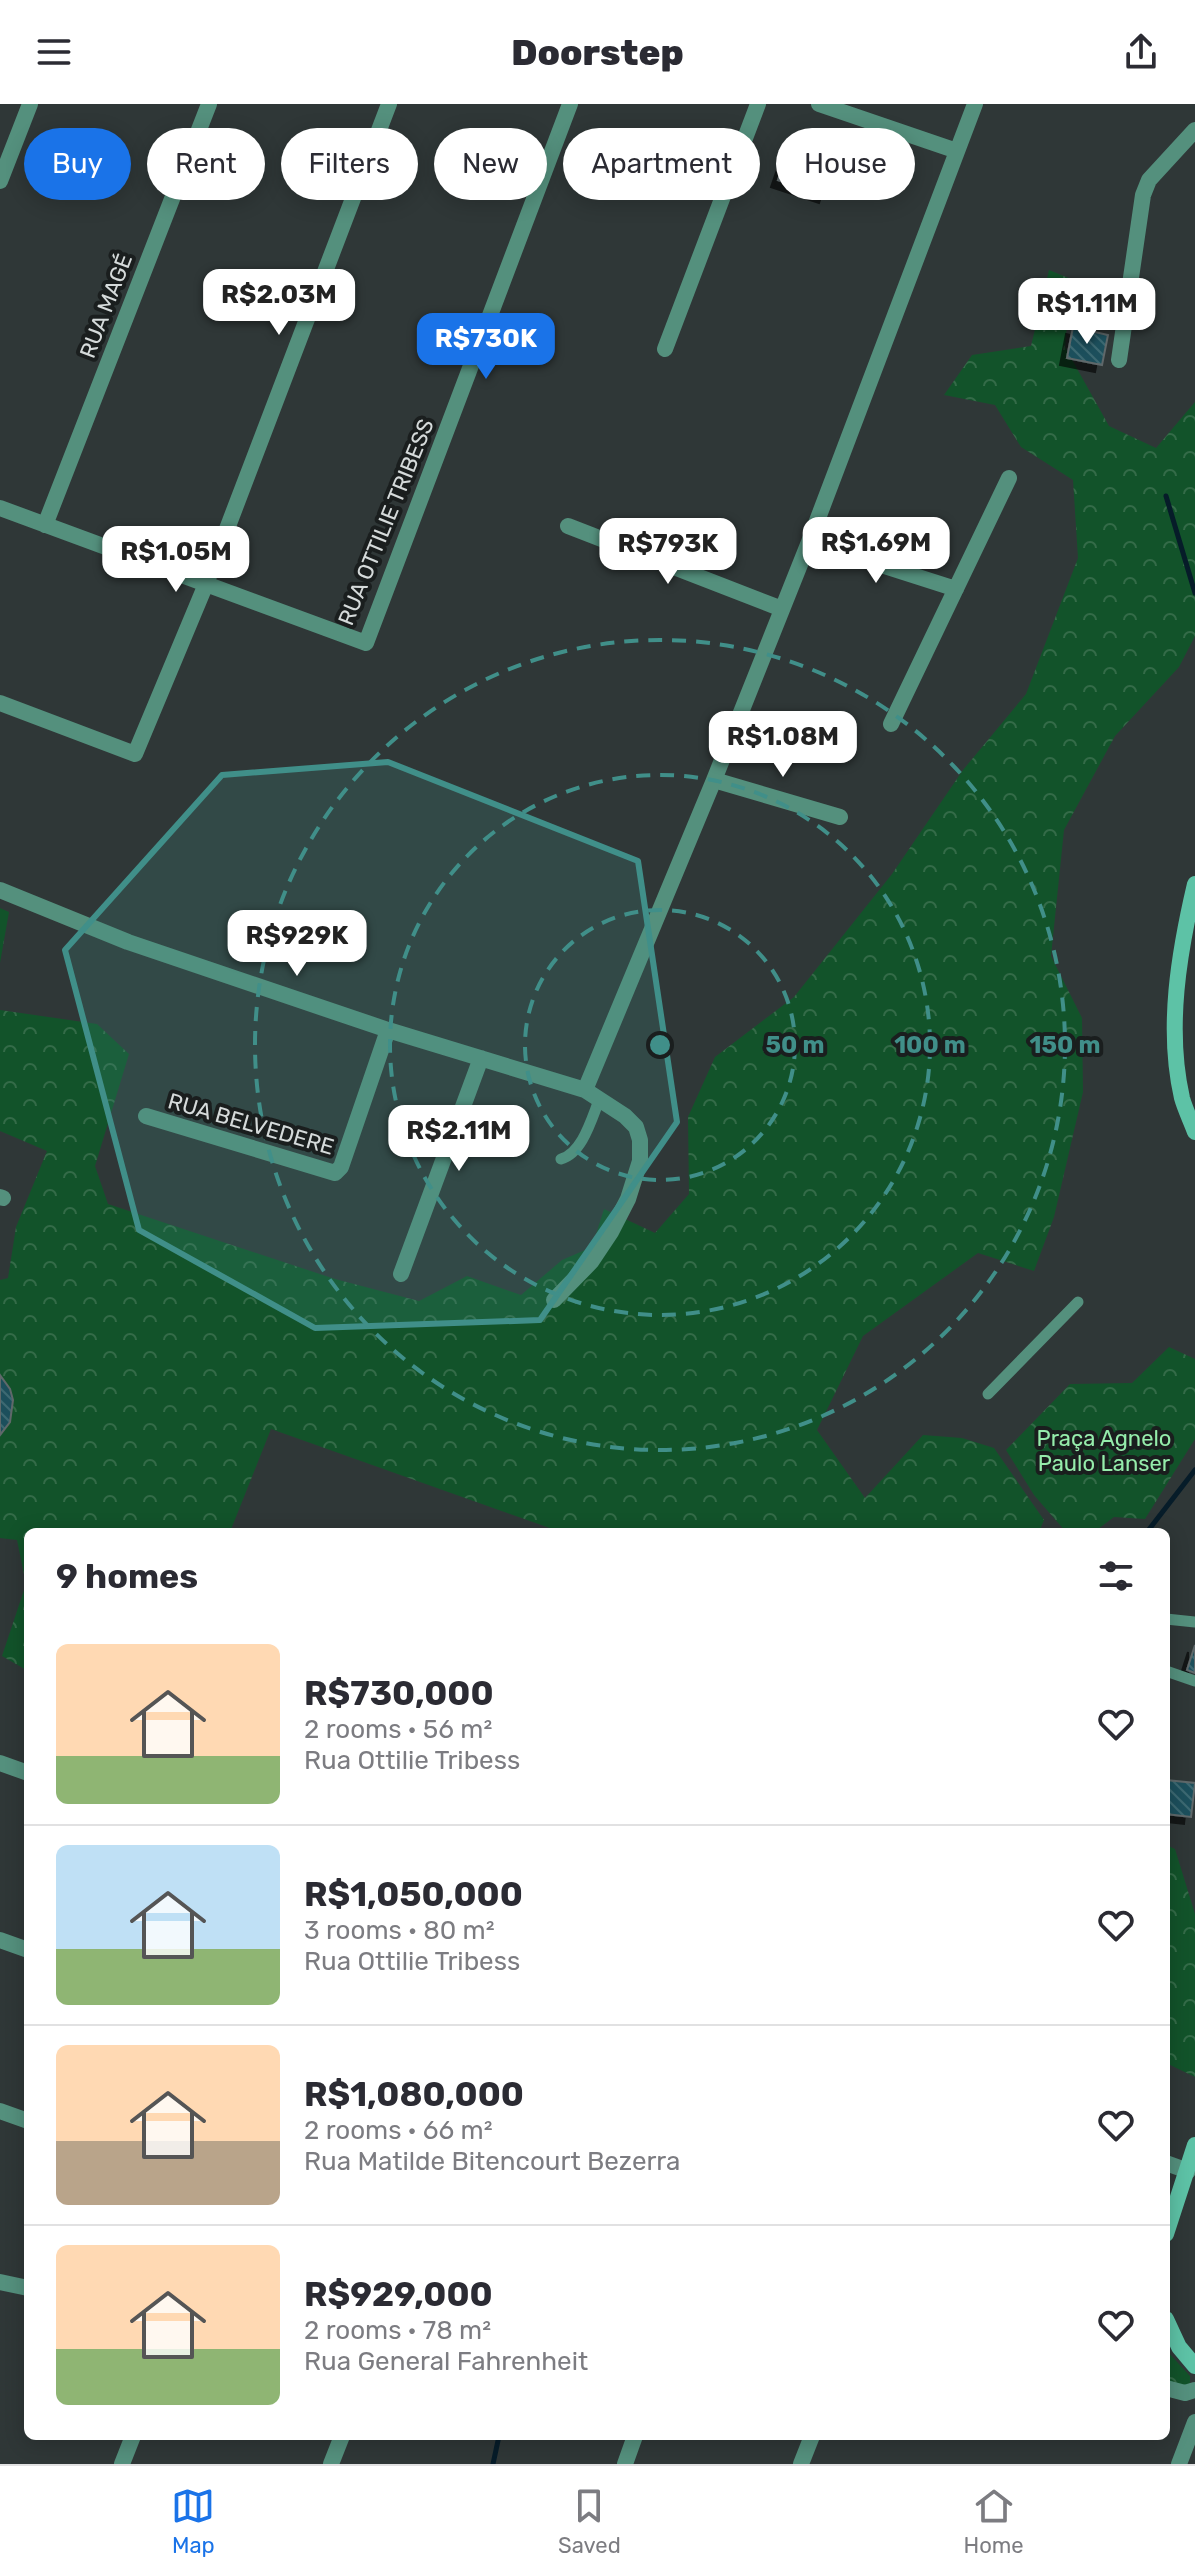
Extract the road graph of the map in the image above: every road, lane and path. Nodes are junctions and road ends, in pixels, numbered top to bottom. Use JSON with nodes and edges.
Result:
{"nodes":[{"id":1,"x":30,"y":104,"type":"edge"},
{"id":2,"x":209,"y":104,"type":"edge"},
{"id":3,"x":389,"y":104,"type":"edge"},
{"id":4,"x":570,"y":104,"type":"edge"},
{"id":5,"x":758,"y":104,"type":"edge"},
{"id":6,"x":819,"y":104,"type":"edge"},
{"id":7,"x":975,"y":104,"type":"edge"},
{"id":8,"x":1195,"y":130,"type":"edge"},
{"id":9,"x":957,"y":151,"type":"junction"},
{"id":10,"x":0,"y":181,"type":"edge"},
{"id":11,"x":665,"y":349,"type":"dead end"},
{"id":12,"x":1119,"y":360,"type":"dead end"},
{"id":13,"x":1009,"y":478,"type":"dead end"},
{"id":14,"x":0,"y":508,"type":"edge"},
{"id":15,"x":45,"y":525,"type":"junction"},
{"id":16,"x":568,"y":526,"type":"dead end"},
{"id":17,"x":809,"y":542,"type":"junction"},
{"id":18,"x":206,"y":584,"type":"junction"},
{"id":19,"x":956,"y":589,"type":"junction"},
{"id":20,"x":782,"y":609,"type":"junction"},
{"id":21,"x":0,"y":703,"type":"edge"},
{"id":22,"x":891,"y":724,"type":"dead end"},
{"id":23,"x":714,"y":780,"type":"junction"},
{"id":24,"x":840,"y":817,"type":"dead end"},
{"id":25,"x":1195,"y":884,"type":"edge"},
{"id":26,"x":0,"y":890,"type":"edge"},
{"id":27,"x":388,"y":1030,"type":"junction"},
{"id":28,"x":481,"y":1058,"type":"junction"},
{"id":29,"x":592,"y":1094,"type":"junction"},
{"id":30,"x":146,"y":1116,"type":"dead end"},
{"id":31,"x":1195,"y":1132,"type":"edge"},
{"id":32,"x":561,"y":1159,"type":"dead end"},
{"id":33,"x":401,"y":1274,"type":"dead end"},
{"id":34,"x":554,"y":1300,"type":"dead end"},
{"id":35,"x":1078,"y":1302,"type":"dead end"},
{"id":36,"x":988,"y":1394,"type":"dead end"},
{"id":37,"x":1170,"y":1619,"type":"edge"},
{"id":38,"x":1195,"y":1622,"type":"edge"},
{"id":39,"x":1170,"y":1672,"type":"edge"},
{"id":40,"x":1195,"y":1681,"type":"edge"},
{"id":41,"x":0,"y":1763,"type":"edge"},
{"id":42,"x":24,"y":1772,"type":"edge"},
{"id":43,"x":0,"y":1940,"type":"edge"},
{"id":44,"x":24,"y":1949,"type":"edge"},
{"id":45,"x":0,"y":2111,"type":"edge"},
{"id":46,"x":24,"y":2120,"type":"edge"},
{"id":47,"x":1195,"y":2145,"type":"edge"},
{"id":48,"x":1170,"y":2164,"type":"edge"},
{"id":49,"x":1188,"y":2171,"type":"junction"},
{"id":50,"x":1170,"y":2223,"type":"edge"},
{"id":51,"x":0,"y":2282,"type":"edge"},
{"id":52,"x":24,"y":2287,"type":"edge"},
{"id":53,"x":1170,"y":2328,"type":"edge"},
{"id":54,"x":1195,"y":2366,"type":"edge"},
{"id":55,"x":1170,"y":2389,"type":"edge"},
{"id":56,"x":1195,"y":2390,"type":"edge"},
{"id":57,"x":1195,"y":2422,"type":"edge"},
{"id":58,"x":131,"y":2440,"type":"edge"},
{"id":59,"x":340,"y":2440,"type":"edge"},
{"id":60,"x":634,"y":2440,"type":"edge"},
{"id":61,"x":810,"y":2440,"type":"edge"},
{"id":62,"x":122,"y":2464,"type":"edge"},
{"id":63,"x":331,"y":2464,"type":"edge"},
{"id":64,"x":625,"y":2464,"type":"edge"},
{"id":65,"x":801,"y":2464,"type":"edge"},
{"id":66,"x":1179,"y":2464,"type":"edge"}],
"edges":[{"from":1,"to":10,"type":"street"},
{"from":2,"to":15,"type":"street","name":"RUA MAGÉ"},
{"from":3,"to":18,"type":"street"},
{"from":4,"to":18,"type":"street","name":"RUA OTTILIE TRIBESS"},
{"from":5,"to":11,"type":"street"},
{"from":6,"to":9,"type":"street"},
{"from":7,"to":9,"type":"street"},
{"from":8,"to":12,"type":"street"},
{"from":9,"to":17,"type":"street"},
{"from":13,"to":19,"type":"street"},
{"from":14,"to":15,"type":"street","name":"RUA OTTILIE TRIBESS"},
{"from":15,"to":18,"type":"street","name":"RUA OTTILIE TRIBESS"},
{"from":16,"to":20,"type":"street"},
{"from":17,"to":19,"type":"street"},
{"from":17,"to":20,"type":"street"},
{"from":18,"to":21,"type":"street"},
{"from":19,"to":22,"type":"street"},
{"from":20,"to":23,"type":"street"},
{"from":23,"to":24,"type":"street"},
{"from":23,"to":29,"type":"street"},
{"from":25,"to":31,"type":"main road"},
{"from":26,"to":27,"type":"street"},
{"from":27,"to":28,"type":"street"},
{"from":27,"to":30,"type":"street","name":"RUA BELVEDERE"},
{"from":28,"to":29,"type":"street"},
{"from":28,"to":33,"type":"street"},
{"from":29,"to":32,"type":"lane"},
{"from":29,"to":34,"type":"street"},
{"from":35,"to":36,"type":"lane"},
{"from":37,"to":38,"type":"lane"},
{"from":39,"to":40,"type":"lane"},
{"from":41,"to":42,"type":"street"},
{"from":43,"to":44,"type":"street"},
{"from":45,"to":46,"type":"street"},
{"from":47,"to":49,"type":"main road"},
{"from":48,"to":49,"type":"street"},
{"from":49,"to":50,"type":"main road"},
{"from":51,"to":52,"type":"street"},
{"from":53,"to":54,"type":"main road"},
{"from":55,"to":56,"type":"street"},
{"from":57,"to":66,"type":"street"},
{"from":58,"to":62,"type":"street"},
{"from":59,"to":63,"type":"street"},
{"from":60,"to":64,"type":"street"},
{"from":61,"to":65,"type":"street"}]}
